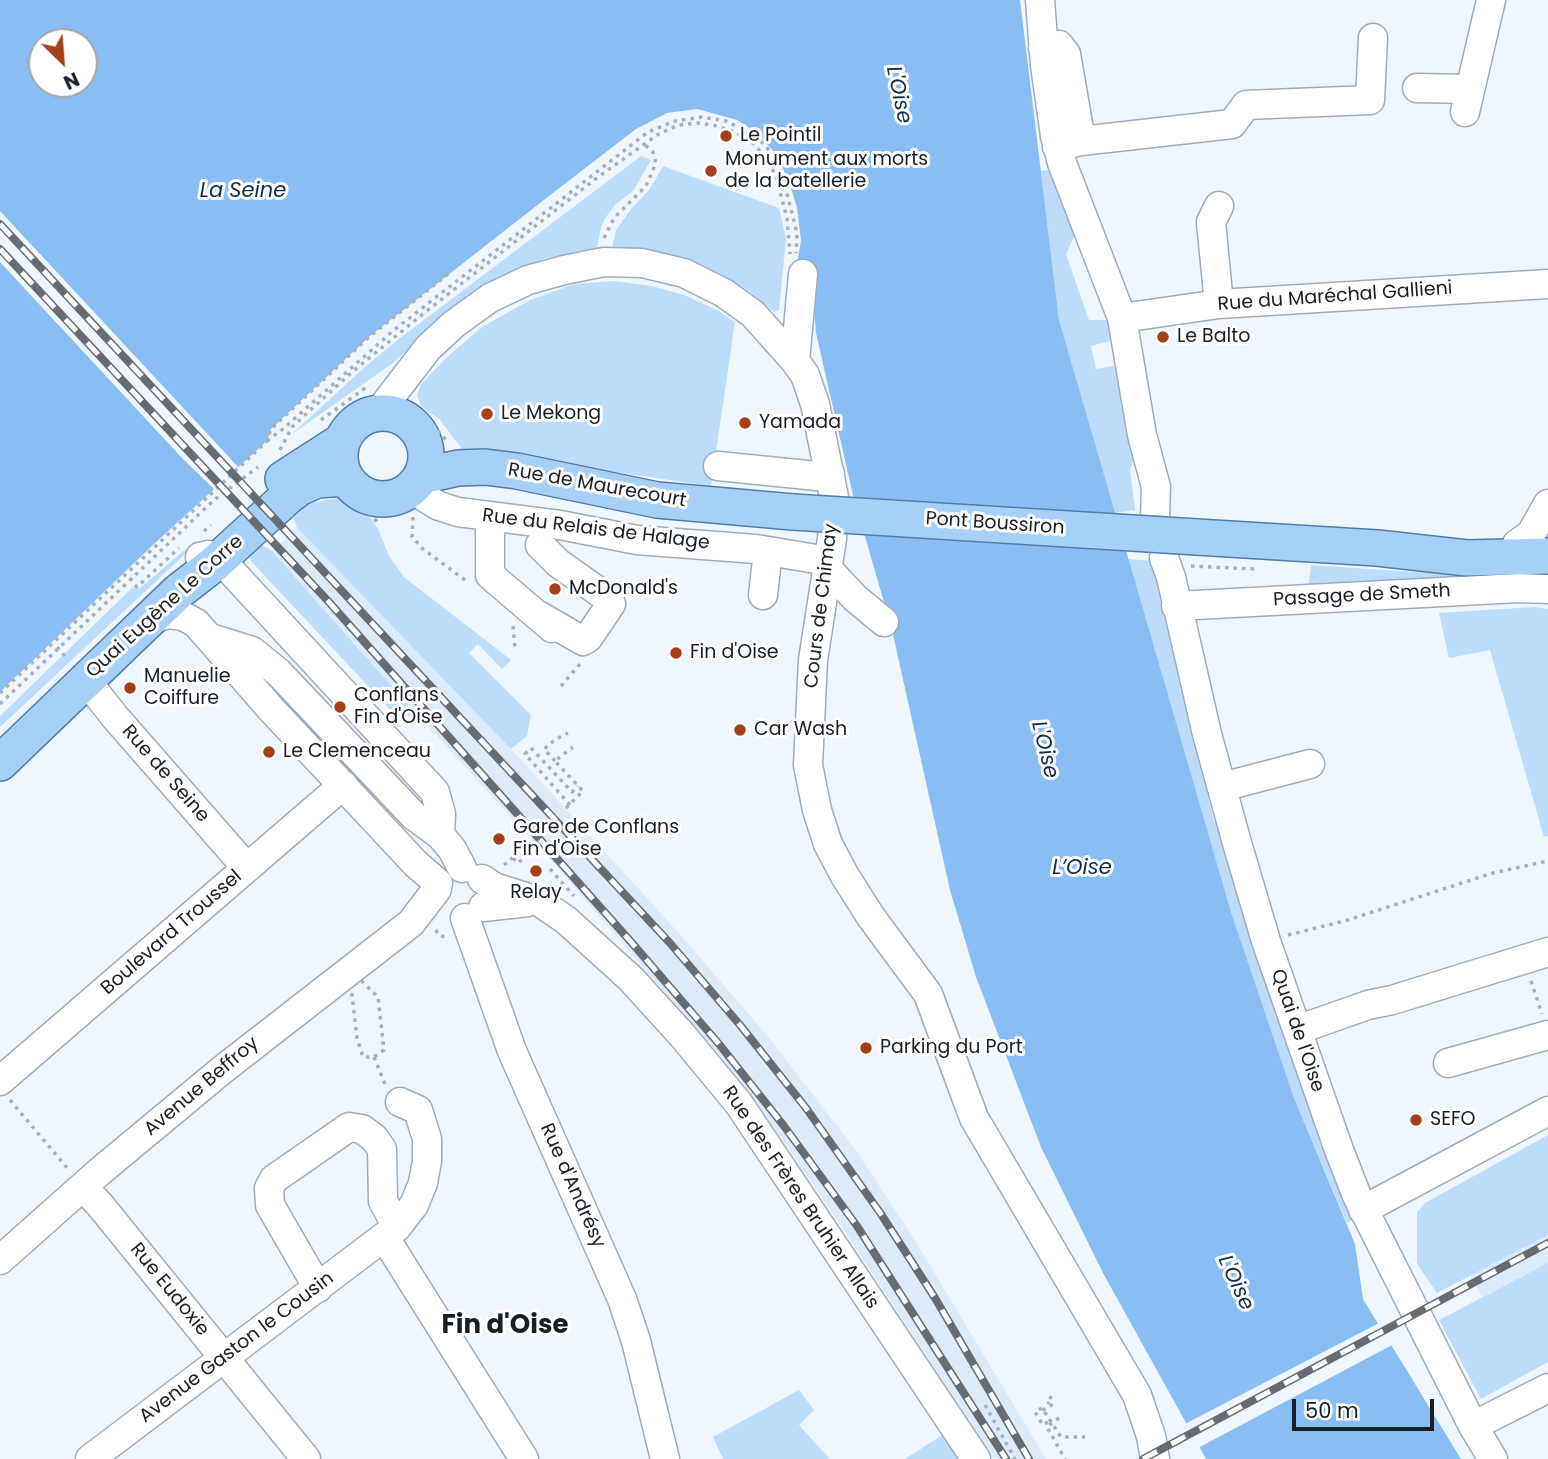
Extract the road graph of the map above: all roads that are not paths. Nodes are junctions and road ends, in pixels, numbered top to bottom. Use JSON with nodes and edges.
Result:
{"nodes":[{"id":1,"x":1040,"y":0,"type":"edge"},
{"id":2,"x":1491,"y":0,"type":"edge"},
{"id":3,"x":1373,"y":38,"type":"dead end"},
{"id":4,"x":1417,"y":88,"type":"dead end"},
{"id":5,"x":1069,"y":144,"type":"junction"},
{"id":6,"x":1219,"y":206,"type":"dead end"},
{"id":7,"x":803,"y":274,"type":"dead end"},
{"id":8,"x":1548,"y":284,"type":"edge"},
{"id":9,"x":1219,"y":304,"type":"junction"},
{"id":10,"x":1122,"y":318,"type":"junction"},
{"id":11,"x":795,"y":360,"type":"junction"},
{"id":12,"x":384,"y":392,"type":"junction"},
{"id":13,"x":329,"y":433,"type":"junction"},
{"id":14,"x":438,"y":442,"type":"junction"},
{"id":15,"x":718,"y":466,"type":"dead end"},
{"id":16,"x":485,"y":467,"type":"junction"},
{"id":17,"x":830,"y":474,"type":"junction"},
{"id":18,"x":345,"y":478,"type":"junction"},
{"id":19,"x":415,"y":493,"type":"junction"},
{"id":20,"x":1548,"y":504,"type":"edge"},
{"id":21,"x":793,"y":512,"type":"joint"},
{"id":22,"x":490,"y":517,"type":"junction"},
{"id":23,"x":1173,"y":544,"type":"junction"},
{"id":24,"x":540,"y":545,"type":"dead end"},
{"id":25,"x":1538,"y":548,"type":"edge"},
{"id":26,"x":768,"y":551,"type":"junction"},
{"id":27,"x":202,"y":553,"type":"junction"},
{"id":28,"x":827,"y":565,"type":"junction"},
{"id":29,"x":1548,"y":589,"type":"edge"},
{"id":30,"x":763,"y":595,"type":"dead end"},
{"id":31,"x":1177,"y":606,"type":"junction"},
{"id":32,"x":147,"y":621,"type":"junction"},
{"id":33,"x":884,"y":622,"type":"dead end"},
{"id":34,"x":203,"y":630,"type":"junction"},
{"id":35,"x":296,"y":644,"type":"junction"},
{"id":36,"x":261,"y":656,"type":"junction"},
{"id":37,"x":77,"y":669,"type":"junction"},
{"id":38,"x":251,"y":685,"type":"junction"},
{"id":39,"x":0,"y":735,"type":"edge"},
{"id":40,"x":0,"y":763,"type":"edge"},
{"id":41,"x":1310,"y":764,"type":"dead end"},
{"id":42,"x":343,"y":785,"type":"junction"},
{"id":43,"x":1222,"y":787,"type":"junction"},
{"id":44,"x":440,"y":835,"type":"junction"},
{"id":45,"x":247,"y":868,"type":"junction"},
{"id":46,"x":481,"y":872,"type":"junction"},
{"id":47,"x":438,"y":886,"type":"junction"},
{"id":48,"x":538,"y":901,"type":"junction"},
{"id":49,"x":466,"y":913,"type":"junction"},
{"id":50,"x":411,"y":923,"type":"junction"},
{"id":51,"x":1536,"y":956,"type":"edge"},
{"id":52,"x":1546,"y":1027,"type":"edge"},
{"id":53,"x":1297,"y":1030,"type":"junction"},
{"id":54,"x":1448,"y":1063,"type":"dead end"},
{"id":55,"x":4,"y":1090,"type":"edge"},
{"id":56,"x":401,"y":1100,"type":"road end"},
{"id":57,"x":1548,"y":1111,"type":"edge"},
{"id":58,"x":83,"y":1187,"type":"junction"},
{"id":59,"x":1363,"y":1210,"type":"junction"},
{"id":60,"x":391,"y":1232,"type":"junction"},
{"id":61,"x":0,"y":1261,"type":"edge"},
{"id":62,"x":318,"y":1287,"type":"junction"},
{"id":63,"x":224,"y":1358,"type":"junction"},
{"id":64,"x":1548,"y":1388,"type":"edge"},
{"id":65,"x":1473,"y":1426,"type":"junction"},
{"id":66,"x":90,"y":1459,"type":"edge"},
{"id":67,"x":306,"y":1459,"type":"edge"},
{"id":68,"x":524,"y":1459,"type":"edge"},
{"id":69,"x":665,"y":1459,"type":"edge"},
{"id":70,"x":976,"y":1459,"type":"edge"},
{"id":71,"x":1155,"y":1459,"type":"edge"},
{"id":72,"x":1493,"y":1459,"type":"edge"}],
"edges":[{"from":1,"to":5,"type":"street","name":"Quai de l'Oise"},
{"from":2,"to":4,"type":"street"},
{"from":3,"to":5,"type":"street"},
{"from":5,"to":10,"type":"street","name":"Quai de l'Oise"},
{"from":6,"to":9,"type":"street"},
{"from":7,"to":11,"type":"street"},
{"from":8,"to":9,"type":"street","name":"Rue du Maréchal Gallieni"},
{"from":9,"to":10,"type":"street","name":"Rue du Maréchal Gallieni"},
{"from":10,"to":23,"type":"street","name":"Quai de l'Oise"},
{"from":11,"to":12,"type":"street","name":"Cours de Chimay"},
{"from":11,"to":17,"type":"street","name":"Cours de Chimay"},
{"from":12,"to":13,"type":"main road","name":"Quai Eugène Le Corre"},
{"from":12,"to":14,"type":"main road","name":"Rue de Maurecourt"},
{"from":13,"to":18,"type":"main road"},
{"from":13,"to":27,"type":"main road","name":"Quai Eugène Le Corre"},
{"from":14,"to":16,"type":"main road","name":"Rue de Maurecourt"},
{"from":14,"to":19,"type":"main road"},
{"from":15,"to":17,"type":"street"},
{"from":16,"to":19,"type":"main road","name":"Rue de Maurecourt"},
{"from":16,"to":21,"type":"main road","name":"Rue de Maurecourt"},
{"from":17,"to":28,"type":"street","name":"Cours de Chimay"},
{"from":18,"to":19,"type":"main road","name":"Rue de Maurecourt"},
{"from":18,"to":27,"type":"main road","name":"Quai Eugène Le Corre"},
{"from":19,"to":22,"type":"street","name":"Rue du Relais de Halage"},
{"from":20,"to":25,"type":"street"},
{"from":21,"to":23,"type":"main road","name":"Pont Boussiron","bridge":true},
{"from":22,"to":24,"type":"street"},
{"from":22,"to":26,"type":"street","name":"Rue du Relais de Halage"},
{"from":23,"to":25,"type":"main road","name":"Pont Boussiron"},
{"from":23,"to":31,"type":"street","name":"Quai de l'Oise"},
{"from":26,"to":28,"type":"street","name":"Rue du Relais de Halage"},
{"from":26,"to":30,"type":"street"},
{"from":27,"to":32,"type":"main road","name":"Quai Eugène Le Corre"},
{"from":27,"to":34,"type":"street"},
{"from":27,"to":35,"type":"street"},
{"from":27,"to":39,"type":"main road","name":"Quai Eugène Le Corre"},
{"from":28,"to":33,"type":"street"},
{"from":28,"to":71,"type":"street","name":"Cours de Chimay"},
{"from":29,"to":31,"type":"street","name":"Passage de Smeth"},
{"from":31,"to":43,"type":"street","name":"Quai de l'Oise"},
{"from":32,"to":34,"type":"street"},
{"from":32,"to":37,"type":"main road","name":"Quai Eugène Le Corre"},
{"from":34,"to":36,"type":"street"},
{"from":34,"to":38,"type":"street"},
{"from":35,"to":36,"type":"street"},
{"from":35,"to":44,"type":"street"},
{"from":36,"to":38,"type":"street"},
{"from":36,"to":44,"type":"street"},
{"from":37,"to":40,"type":"main road","name":"Quai Eugène Le Corre"},
{"from":37,"to":45,"type":"street","name":"Rue de Seine"},
{"from":38,"to":42,"type":"street"},
{"from":41,"to":43,"type":"street"},
{"from":42,"to":45,"type":"street","name":"Boulevard Troussel"},
{"from":42,"to":47,"type":"street"},
{"from":43,"to":53,"type":"street","name":"Quai de l'Oise"},
{"from":44,"to":46,"type":"street"},
{"from":45,"to":55,"type":"street","name":"Boulevard Troussel"},
{"from":46,"to":47,"type":"street"},
{"from":46,"to":48,"type":"street","name":"Rue des Frères Bruhier Allais"},
{"from":46,"to":49,"type":"street"},
{"from":47,"to":49,"type":"street"},
{"from":47,"to":50,"type":"street"},
{"from":48,"to":49,"type":"street"},
{"from":48,"to":70,"type":"street","name":"Rue des Frères Bruhier Allais"},
{"from":49,"to":50,"type":"street"},
{"from":49,"to":69,"type":"street","name":"Rue d'Andrésy"},
{"from":50,"to":58,"type":"street","name":"Avenue Beffroy"},
{"from":51,"to":53,"type":"street"},
{"from":52,"to":54,"type":"street"},
{"from":53,"to":59,"type":"street","name":"Quai de l'Oise"},
{"from":56,"to":60,"type":"street","name":"Avenue Gaston le Cousin"},
{"from":57,"to":59,"type":"street"},
{"from":58,"to":61,"type":"street","name":"Avenue Beffroy"},
{"from":58,"to":63,"type":"street","name":"Rue Eudoxie"},
{"from":59,"to":65,"type":"street","name":"Quai de l'Oise"},
{"from":60,"to":62,"type":"street","name":"Avenue Gaston le Cousin"},
{"from":60,"to":62,"type":"street"},
{"from":60,"to":68,"type":"street"},
{"from":62,"to":63,"type":"street","name":"Avenue Gaston le Cousin"},
{"from":63,"to":66,"type":"street","name":"Avenue Gaston le Cousin"},
{"from":63,"to":67,"type":"street","name":"Rue Eudoxie"},
{"from":64,"to":65,"type":"street"},
{"from":65,"to":72,"type":"street","name":"Quai de l'Oise"}]}
